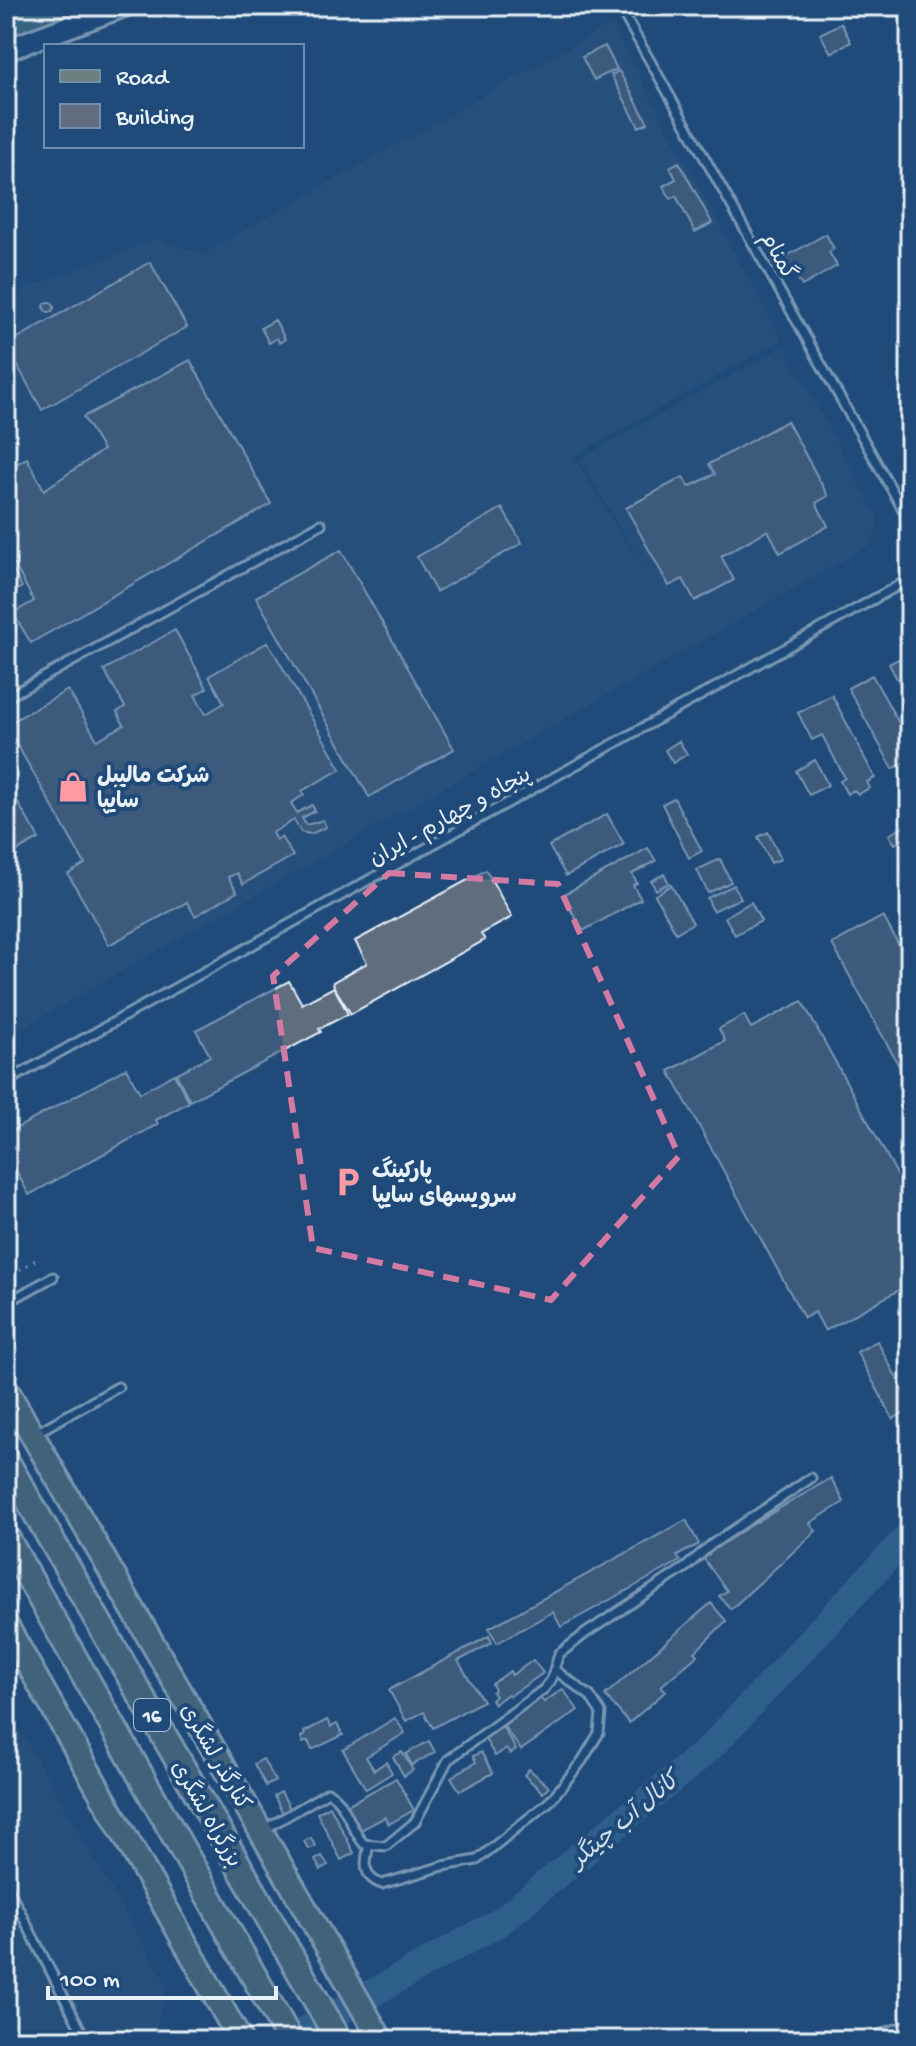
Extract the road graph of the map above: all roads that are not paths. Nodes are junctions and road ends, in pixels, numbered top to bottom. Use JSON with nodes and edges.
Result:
{"nodes":[{"id":1,"x":124,"y":6,"type":"edge"},
{"id":2,"x":619,"y":6,"type":"edge"},
{"id":3,"x":6,"y":50,"type":"edge"},
{"id":4,"x":910,"y":522,"type":"edge"},
{"id":5,"x":321,"y":524,"type":"dead end"},
{"id":6,"x":910,"y":579,"type":"edge"},
{"id":7,"x":6,"y":698,"type":"edge"},
{"id":8,"x":6,"y":1082,"type":"edge"},
{"id":9,"x":53,"y":1277,"type":"dead end"},
{"id":10,"x":6,"y":1303,"type":"edge"},
{"id":11,"x":118,"y":1387,"type":"dead end"},
{"id":12,"x":6,"y":1389,"type":"edge"},
{"id":13,"x":32,"y":1435,"type":"junction"},
{"id":14,"x":6,"y":1461,"type":"edge"},
{"id":15,"x":811,"y":1478,"type":"dead end"},
{"id":16,"x":6,"y":1537,"type":"edge"},
{"id":17,"x":6,"y":1625,"type":"edge"},
{"id":18,"x":555,"y":1670,"type":"junction"},
{"id":19,"x":261,"y":1832,"type":"junction"},
{"id":20,"x":369,"y":1845,"type":"junction"},
{"id":21,"x":6,"y":1884,"type":"edge"},
{"id":22,"x":910,"y":2031,"type":"edge"},
{"id":23,"x":86,"y":2040,"type":"edge"},
{"id":24,"x":240,"y":2040,"type":"edge"},
{"id":25,"x":290,"y":2040,"type":"edge"},
{"id":26,"x":339,"y":2040,"type":"edge"},
{"id":27,"x":381,"y":2040,"type":"edge"},
{"id":28,"x":884,"y":2040,"type":"edge"}],
"edges":[{"from":1,"to":3,"type":"main road"},
{"from":2,"to":4,"type":"lane","name":"گمنام"},
{"from":5,"to":7,"type":"lane"},
{"from":6,"to":8,"type":"lane","name":"پنجاه و چهارم - ایران"},
{"from":9,"to":10,"type":"lane"},
{"from":11,"to":13,"type":"lane"},
{"from":12,"to":13,"type":"main road","name":"کنارگذر لشگری"},
{"from":13,"to":19,"type":"main road","name":"کنارگذر لشگری"},
{"from":14,"to":26,"type":"highway","name":"بزرگراه لشگری","number":"16"},
{"from":15,"to":18,"type":"lane"},
{"from":16,"to":25,"type":"highway","name":"بزرگراه لشگری","number":"16"},
{"from":17,"to":24,"type":"main road"},
{"from":18,"to":20,"type":"lane"},
{"from":18,"to":20,"type":"lane"},
{"from":19,"to":20,"type":"lane"},
{"from":19,"to":27,"type":"main road","name":"کنارگذر لشگری"},
{"from":21,"to":23,"type":"lane"},
{"from":22,"to":28,"type":"main road"}]}
